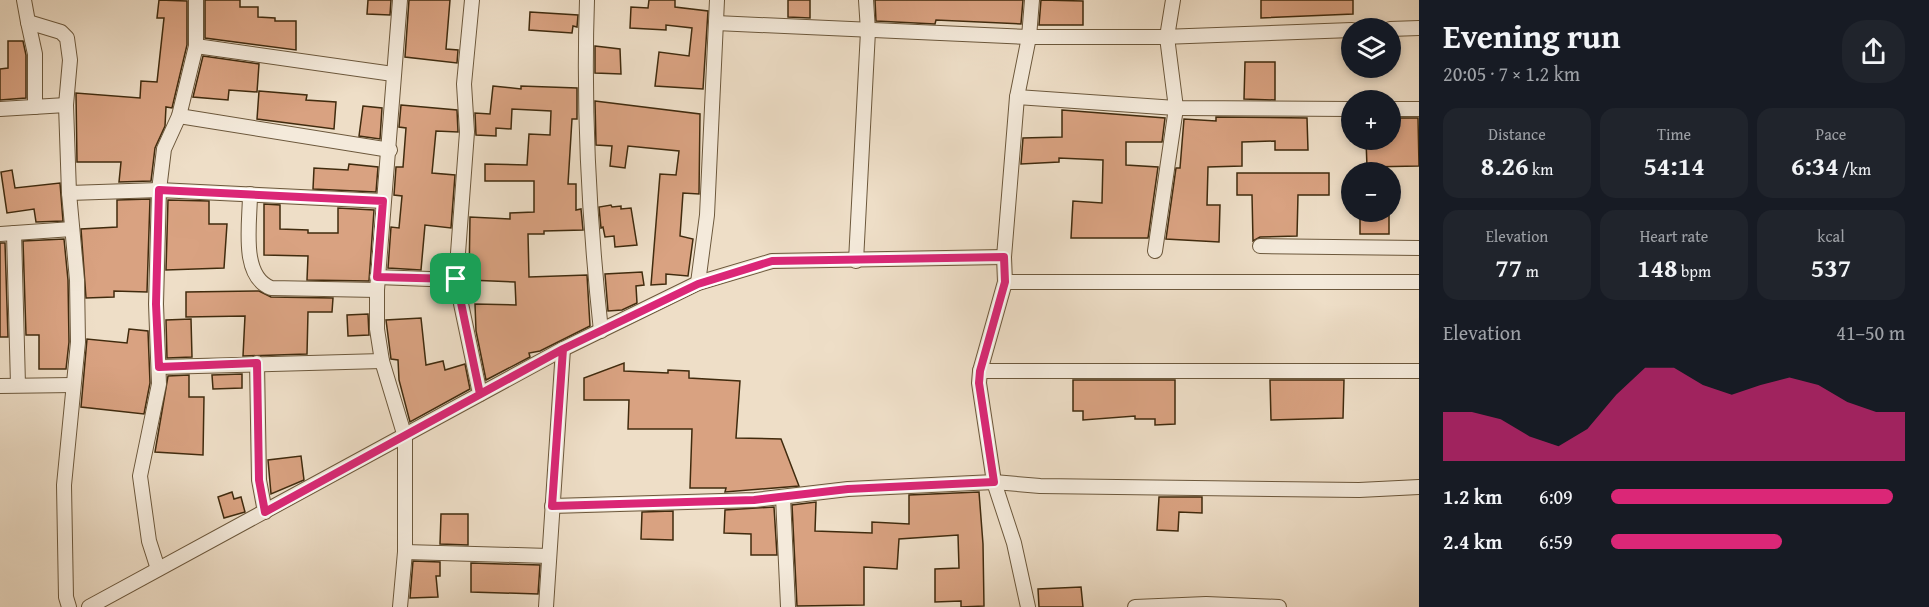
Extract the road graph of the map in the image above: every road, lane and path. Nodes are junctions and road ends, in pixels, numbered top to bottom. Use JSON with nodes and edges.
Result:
{"nodes":[{"id":1,"x":24,"y":0,"type":"edge"},
{"id":2,"x":196,"y":0,"type":"edge"},
{"id":3,"x":400,"y":0,"type":"edge"},
{"id":4,"x":472,"y":0,"type":"edge"},
{"id":5,"x":587,"y":0,"type":"edge"},
{"id":6,"x":717,"y":0,"type":"edge"},
{"id":7,"x":866,"y":0,"type":"edge"},
{"id":8,"x":1032,"y":0,"type":"edge"},
{"id":9,"x":1173,"y":0,"type":"edge"},
{"id":10,"x":28,"y":22,"type":"junction"},
{"id":11,"x":716,"y":23,"type":"junction"},
{"id":12,"x":1401,"y":28,"type":"edge"},
{"id":13,"x":1419,"y":28,"type":"edge"},
{"id":14,"x":1341,"y":30,"type":"edge"},
{"id":15,"x":868,"y":31,"type":"junction"},
{"id":16,"x":1029,"y":37,"type":"junction"},
{"id":17,"x":1167,"y":37,"type":"junction"},
{"id":18,"x":196,"y":46,"type":"junction"},
{"id":19,"x":393,"y":74,"type":"junction"},
{"id":20,"x":1017,"y":97,"type":"junction"},
{"id":21,"x":66,"y":105,"type":"junction"},
{"id":22,"x":35,"y":107,"type":"junction"},
{"id":23,"x":1176,"y":108,"type":"junction"},
{"id":24,"x":0,"y":109,"type":"edge"},
{"id":25,"x":1341,"y":109,"type":"edge"},
{"id":26,"x":1401,"y":109,"type":"edge"},
{"id":27,"x":1419,"y":110,"type":"edge"},
{"id":28,"x":179,"y":116,"type":"junction"},
{"id":29,"x":390,"y":150,"type":"junction"},
{"id":30,"x":159,"y":190,"type":"junction"},
{"id":31,"x":69,"y":193,"type":"junction"},
{"id":32,"x":250,"y":194,"type":"junction"},
{"id":33,"x":383,"y":201,"type":"junction"},
{"id":34,"x":72,"y":229,"type":"junction"},
{"id":35,"x":7,"y":234,"type":"edge"},
{"id":36,"x":1260,"y":246,"type":"dead end"},
{"id":37,"x":1419,"y":248,"type":"edge"},
{"id":38,"x":1155,"y":251,"type":"dead end"},
{"id":39,"x":1004,"y":257,"type":"junction"},
{"id":40,"x":856,"y":261,"type":"junction"},
{"id":41,"x":456,"y":279,"type":"junction"},
{"id":42,"x":1005,"y":282,"type":"junction"},
{"id":43,"x":1419,"y":282,"type":"edge"},
{"id":44,"x":377,"y":283,"type":"junction"},
{"id":45,"x":698,"y":284,"type":"junction"},
{"id":46,"x":601,"y":331,"type":"junction"},
{"id":47,"x":563,"y":349,"type":"junction"},
{"id":48,"x":382,"y":361,"type":"junction"},
{"id":49,"x":257,"y":363,"type":"junction"},
{"id":50,"x":159,"y":367,"type":"junction"},
{"id":51,"x":980,"y":371,"type":"junction"},
{"id":52,"x":1419,"y":371,"type":"edge"},
{"id":53,"x":73,"y":385,"type":"junction"},
{"id":54,"x":0,"y":386,"type":"edge"},
{"id":55,"x":18,"y":386,"type":"junction"},
{"id":56,"x":480,"y":394,"type":"junction"},
{"id":57,"x":405,"y":436,"type":"junction"},
{"id":58,"x":994,"y":482,"type":"junction"},
{"id":59,"x":1419,"y":487,"type":"edge"},
{"id":60,"x":783,"y":497,"type":"junction"},
{"id":61,"x":552,"y":506,"type":"junction"},
{"id":62,"x":265,"y":512,"type":"junction"},
{"id":63,"x":405,"y":552,"type":"junction"},
{"id":64,"x":549,"y":556,"type":"junction"},
{"id":65,"x":158,"y":568,"type":"junction"},
{"id":66,"x":1199,"y":605,"type":"edge"},
{"id":67,"x":69,"y":607,"type":"edge"},
{"id":68,"x":89,"y":607,"type":"edge"},
{"id":69,"x":400,"y":607,"type":"edge"},
{"id":70,"x":546,"y":607,"type":"edge"},
{"id":71,"x":788,"y":607,"type":"edge"},
{"id":72,"x":1028,"y":607,"type":"edge"},
{"id":73,"x":1135,"y":607,"type":"edge"},
{"id":74,"x":1279,"y":607,"type":"edge"}],
"edges":[{"from":1,"to":10,"type":"street"},
{"from":2,"to":18,"type":"street"},
{"from":3,"to":19,"type":"street"},
{"from":4,"to":41,"type":"street"},
{"from":5,"to":46,"type":"street"},
{"from":6,"to":11,"type":"street"},
{"from":7,"to":15,"type":"street"},
{"from":8,"to":16,"type":"street"},
{"from":9,"to":17,"type":"street"},
{"from":10,"to":21,"type":"street"},
{"from":10,"to":22,"type":"street"},
{"from":11,"to":15,"type":"street"},
{"from":11,"to":45,"type":"street"},
{"from":12,"to":13,"type":"street"},
{"from":14,"to":17,"type":"street"},
{"from":15,"to":16,"type":"street"},
{"from":15,"to":40,"type":"street"},
{"from":16,"to":17,"type":"street"},
{"from":16,"to":20,"type":"street"},
{"from":17,"to":23,"type":"street"},
{"from":18,"to":19,"type":"street"},
{"from":18,"to":28,"type":"street"},
{"from":19,"to":29,"type":"street"},
{"from":20,"to":23,"type":"street"},
{"from":20,"to":39,"type":"street"},
{"from":21,"to":22,"type":"street"},
{"from":21,"to":31,"type":"street"},
{"from":22,"to":24,"type":"street"},
{"from":23,"to":25,"type":"street"},
{"from":23,"to":38,"type":"street"},
{"from":26,"to":27,"type":"street"},
{"from":28,"to":29,"type":"street"},
{"from":28,"to":30,"type":"street"},
{"from":29,"to":33,"type":"street"},
{"from":30,"to":31,"type":"street"},
{"from":30,"to":32,"type":"street"},
{"from":30,"to":50,"type":"street"},
{"from":31,"to":34,"type":"street"},
{"from":32,"to":33,"type":"street"},
{"from":32,"to":44,"type":"street"},
{"from":33,"to":44,"type":"street"},
{"from":34,"to":35,"type":"street"},
{"from":34,"to":53,"type":"street"},
{"from":35,"to":55,"type":"street"},
{"from":36,"to":37,"type":"street"},
{"from":39,"to":40,"type":"street"},
{"from":39,"to":42,"type":"street"},
{"from":40,"to":45,"type":"street"},
{"from":41,"to":44,"type":"street"},
{"from":41,"to":56,"type":"street"},
{"from":42,"to":43,"type":"street"},
{"from":42,"to":51,"type":"street"},
{"from":44,"to":48,"type":"street"},
{"from":45,"to":46,"type":"street"},
{"from":46,"to":47,"type":"street"},
{"from":47,"to":56,"type":"street"},
{"from":47,"to":61,"type":"street"},
{"from":48,"to":49,"type":"street"},
{"from":48,"to":57,"type":"street"},
{"from":49,"to":50,"type":"street"},
{"from":49,"to":62,"type":"street"},
{"from":50,"to":65,"type":"street"},
{"from":51,"to":52,"type":"street"},
{"from":51,"to":58,"type":"street"},
{"from":53,"to":55,"type":"street"},
{"from":53,"to":67,"type":"street"},
{"from":54,"to":55,"type":"street"},
{"from":56,"to":57,"type":"street"},
{"from":57,"to":62,"type":"street"},
{"from":57,"to":63,"type":"street"},
{"from":58,"to":59,"type":"street"},
{"from":58,"to":60,"type":"street"},
{"from":58,"to":72,"type":"street"},
{"from":60,"to":61,"type":"street"},
{"from":60,"to":71,"type":"street"},
{"from":61,"to":64,"type":"street"},
{"from":62,"to":65,"type":"street"},
{"from":63,"to":64,"type":"street"},
{"from":63,"to":69,"type":"street"},
{"from":64,"to":70,"type":"street"},
{"from":65,"to":68,"type":"street"},
{"from":66,"to":73,"type":"street"},
{"from":66,"to":74,"type":"street"}]}
